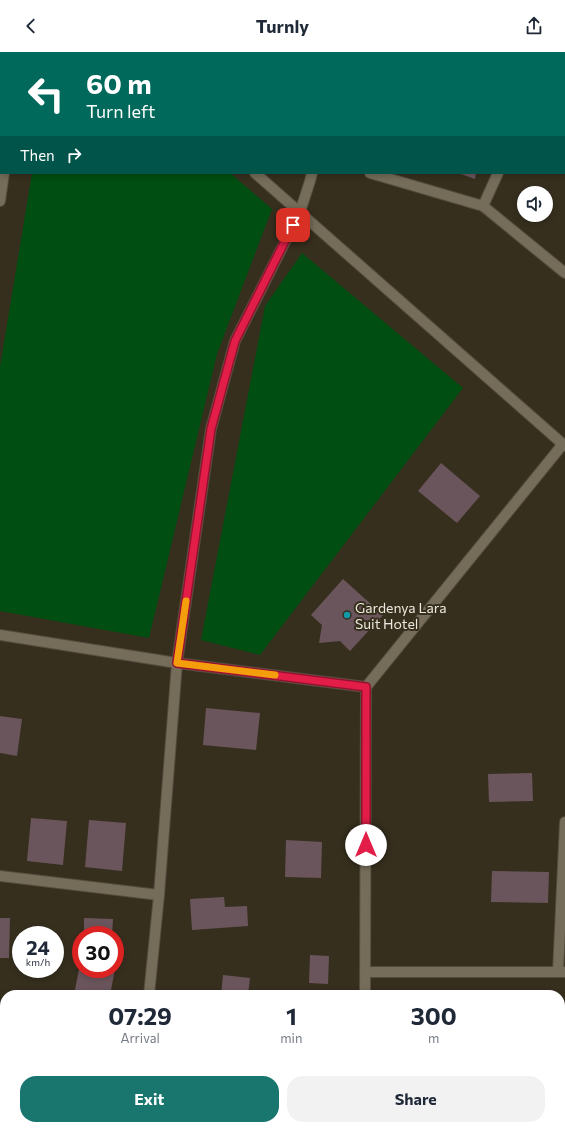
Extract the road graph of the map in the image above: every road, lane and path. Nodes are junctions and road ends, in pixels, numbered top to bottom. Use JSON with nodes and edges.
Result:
{"nodes":[{"id":1,"x":4,"y":174,"type":"edge"},
{"id":2,"x":256,"y":174,"type":"edge"},
{"id":3,"x":312,"y":174,"type":"edge"},
{"id":4,"x":373,"y":174,"type":"edge"},
{"id":5,"x":498,"y":174,"type":"edge"},
{"id":6,"x":0,"y":201,"type":"edge"},
{"id":7,"x":483,"y":206,"type":"junction"},
{"id":8,"x":300,"y":212,"type":"junction"},
{"id":9,"x":565,"y":273,"type":"edge"},
{"id":10,"x":564,"y":445,"type":"edge"},
{"id":11,"x":0,"y":635,"type":"edge"},
{"id":12,"x":177,"y":663,"type":"junction"},
{"id":13,"x":366,"y":687,"type":"junction"},
{"id":14,"x":565,"y":822,"type":"edge"},
{"id":15,"x":0,"y":876,"type":"edge"},
{"id":16,"x":159,"y":895,"type":"junction"},
{"id":17,"x":365,"y":972,"type":"junction"},
{"id":18,"x":562,"y":972,"type":"edge"},
{"id":19,"x":150,"y":990,"type":"edge"},
{"id":20,"x":365,"y":990,"type":"edge"}],
"edges":[{"from":1,"to":6,"type":"street"},
{"from":2,"to":8,"type":"street"},
{"from":3,"to":8,"type":"street"},
{"from":4,"to":7,"type":"street"},
{"from":5,"to":7,"type":"street"},
{"from":7,"to":9,"type":"street"},
{"from":8,"to":10,"type":"street"},
{"from":8,"to":12,"type":"street"},
{"from":10,"to":13,"type":"street"},
{"from":11,"to":12,"type":"street"},
{"from":12,"to":13,"type":"street"},
{"from":12,"to":16,"type":"street"},
{"from":13,"to":17,"type":"street"},
{"from":14,"to":18,"type":"street"},
{"from":15,"to":16,"type":"street"},
{"from":16,"to":19,"type":"street"},
{"from":17,"to":18,"type":"street"},
{"from":17,"to":20,"type":"street"}]}
